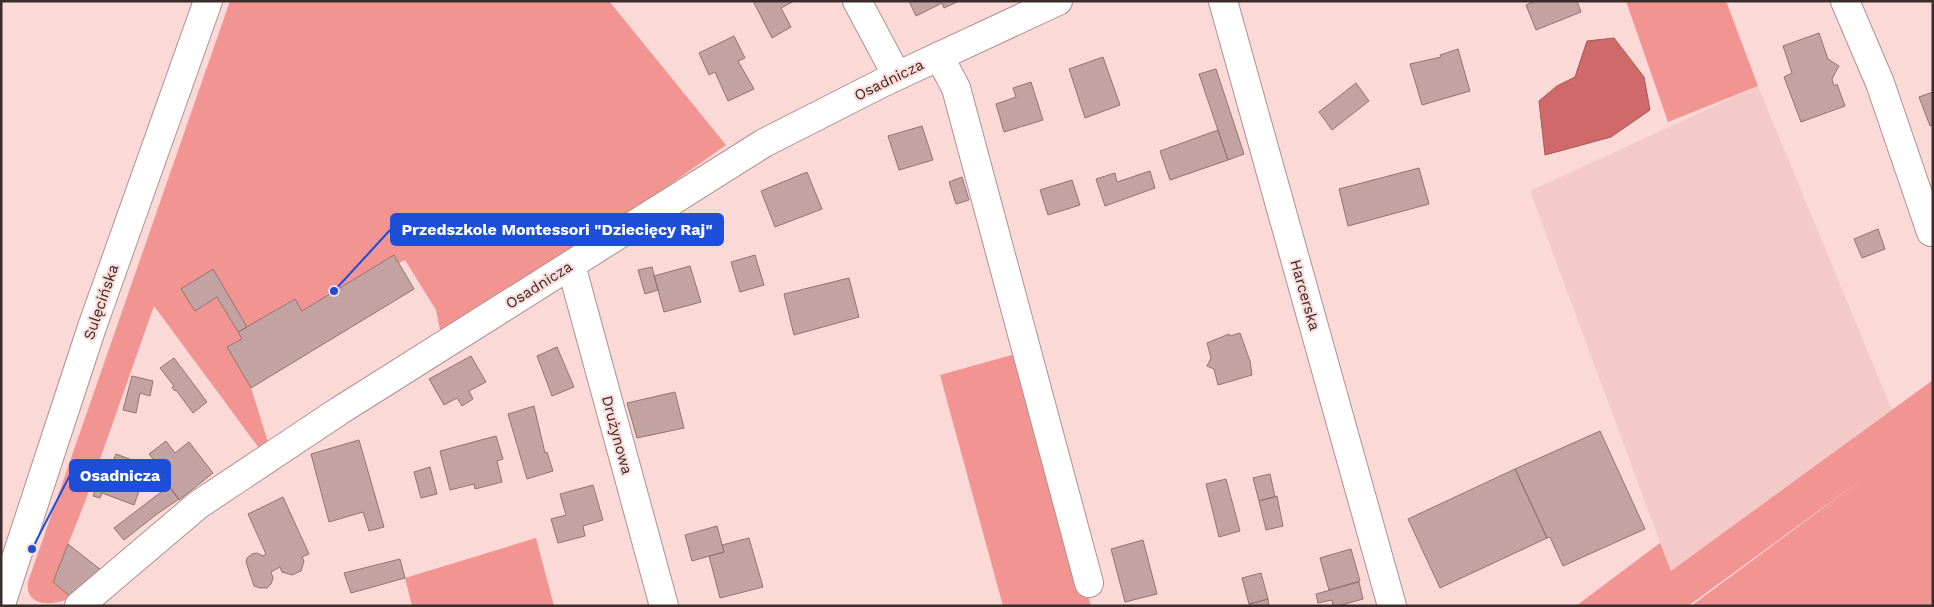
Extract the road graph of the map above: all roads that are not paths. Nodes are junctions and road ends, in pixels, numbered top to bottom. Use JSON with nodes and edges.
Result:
{"nodes":[{"id":1,"x":208,"y":1,"type":"edge"},
{"id":2,"x":857,"y":1,"type":"edge"},
{"id":3,"x":1058,"y":1,"type":"edge"},
{"id":4,"x":1223,"y":1,"type":"edge"},
{"id":5,"x":1845,"y":1,"type":"edge"},
{"id":6,"x":939,"y":56,"type":"junction"},
{"id":7,"x":897,"y":76,"type":"junction"},
{"id":8,"x":1931,"y":232,"type":"dead end"},
{"id":9,"x":571,"y":265,"type":"junction"},
{"id":10,"x":1089,"y":582,"type":"dead end"},
{"id":11,"x":1389,"y":597,"type":"edge"},
{"id":12,"x":1,"y":604,"type":"edge"},
{"id":13,"x":79,"y":606,"type":"edge"},
{"id":14,"x":664,"y":606,"type":"edge"}],
"edges":[{"from":1,"to":12,"type":"street","name":"Sulęcińska"},
{"from":2,"to":7,"type":"street"},
{"from":3,"to":6,"type":"street","name":"Osadnicza"},
{"from":4,"to":11,"type":"street","name":"Harcerska"},
{"from":5,"to":8,"type":"street"},
{"from":6,"to":7,"type":"street","name":"Osadnicza"},
{"from":6,"to":10,"type":"street"},
{"from":7,"to":9,"type":"street","name":"Osadnicza"},
{"from":9,"to":13,"type":"street","name":"Osadnicza"},
{"from":9,"to":14,"type":"street","name":"Drużynowa"}]}
